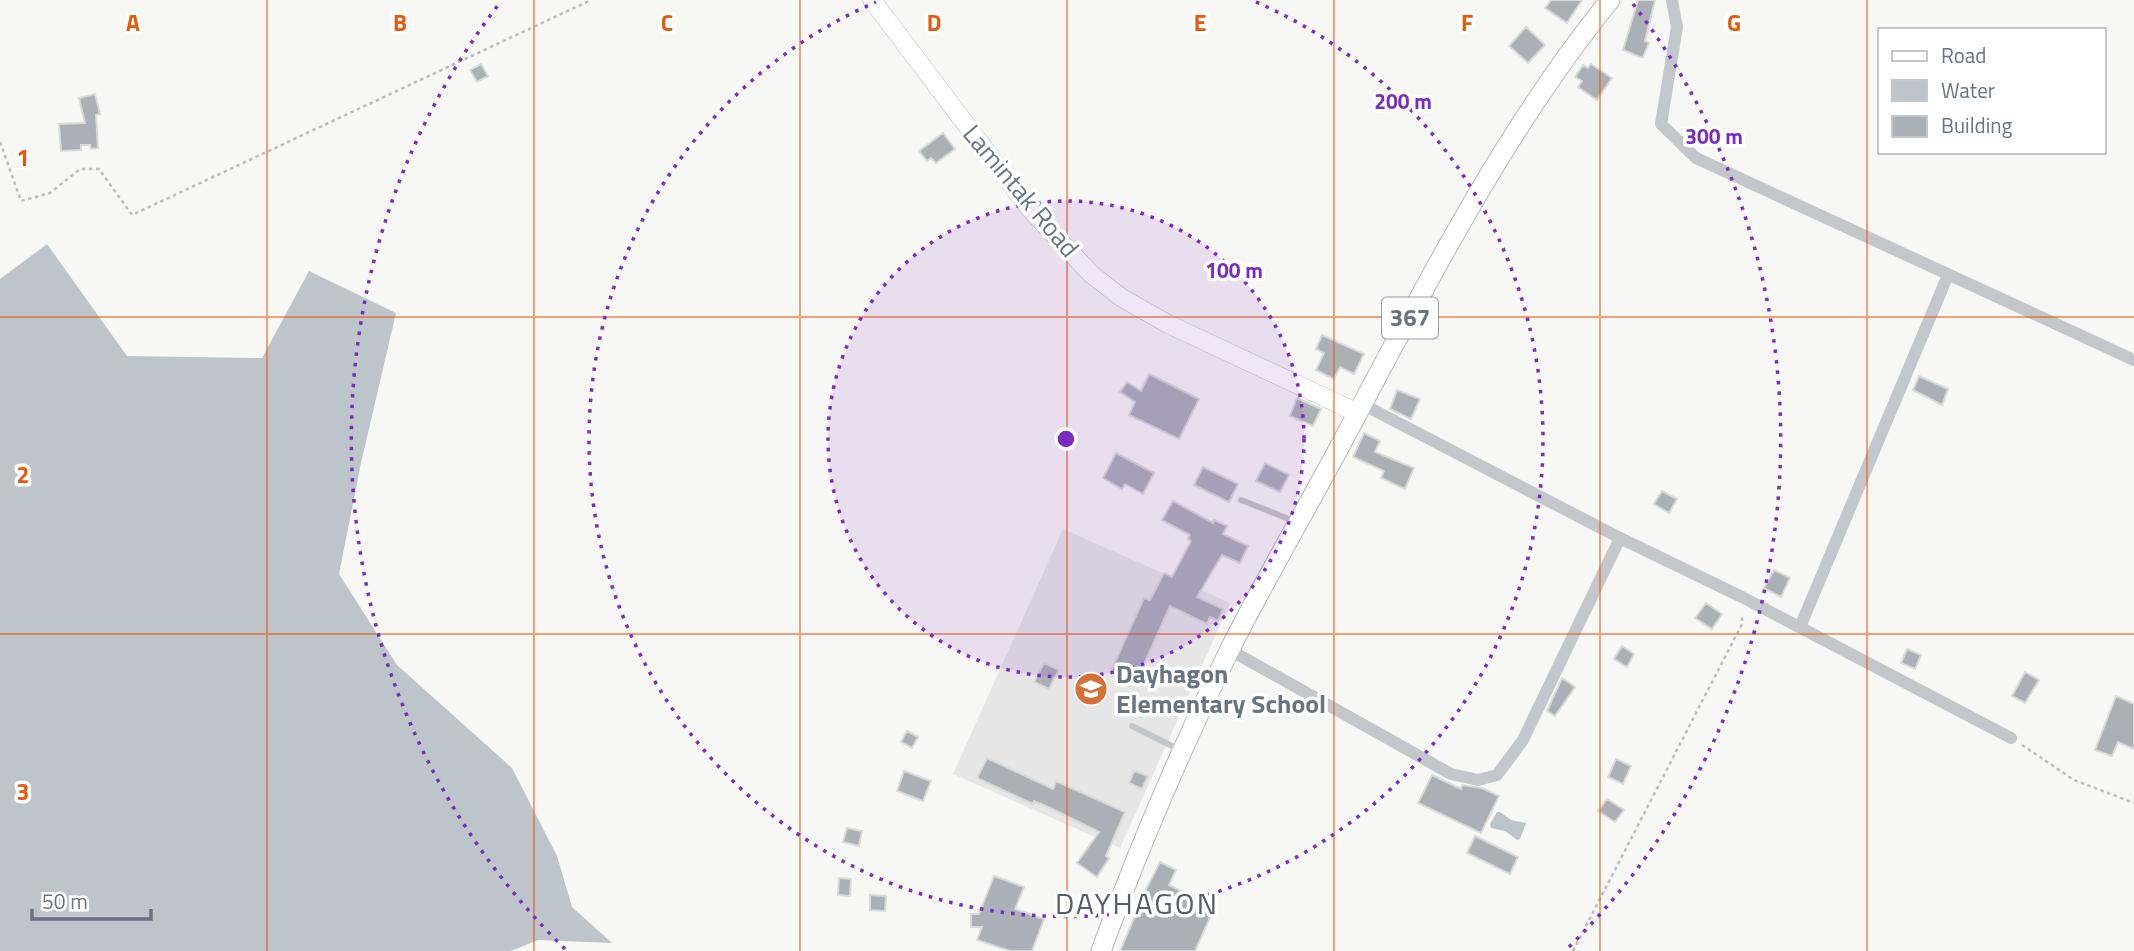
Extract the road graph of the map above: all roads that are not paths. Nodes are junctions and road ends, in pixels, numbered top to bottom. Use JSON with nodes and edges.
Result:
{"nodes":[{"id":1,"x":872,"y":0,"type":"edge"},
{"id":2,"x":1610,"y":0,"type":"edge"},
{"id":3,"x":1672,"y":0,"type":"edge"},
{"id":4,"x":1948,"y":275,"type":"junction"},
{"id":5,"x":2134,"y":360,"type":"edge"},
{"id":6,"x":1360,"y":408,"type":"junction"},
{"id":7,"x":1241,"y":500,"type":"dead end"},
{"id":8,"x":1299,"y":523,"type":"junction"},
{"id":9,"x":1620,"y":538,"type":"junction"},
{"id":10,"x":1800,"y":627,"type":"junction"},
{"id":11,"x":1230,"y":650,"type":"junction"},
{"id":12,"x":1132,"y":726,"type":"dead end"},
{"id":13,"x":2011,"y":738,"type":"road end"},
{"id":14,"x":1182,"y":750,"type":"junction"},
{"id":15,"x":1101,"y":951,"type":"edge"}],
"edges":[{"from":1,"to":6,"type":"main road","name":"Lamintak Road"},
{"from":2,"to":6,"type":"main road","number":"367"},
{"from":3,"to":4,"type":"street"},
{"from":4,"to":5,"type":"street"},
{"from":4,"to":10,"type":"street"},
{"from":6,"to":8,"type":"main road","number":"367"},
{"from":6,"to":9,"type":"street"},
{"from":7,"to":8,"type":"lane"},
{"from":8,"to":11,"type":"main road","number":"367"},
{"from":9,"to":10,"type":"street"},
{"from":9,"to":11,"type":"street"},
{"from":10,"to":13,"type":"street"},
{"from":11,"to":14,"type":"main road","number":"367"},
{"from":12,"to":14,"type":"lane"},
{"from":14,"to":15,"type":"main road","number":"367"}]}
